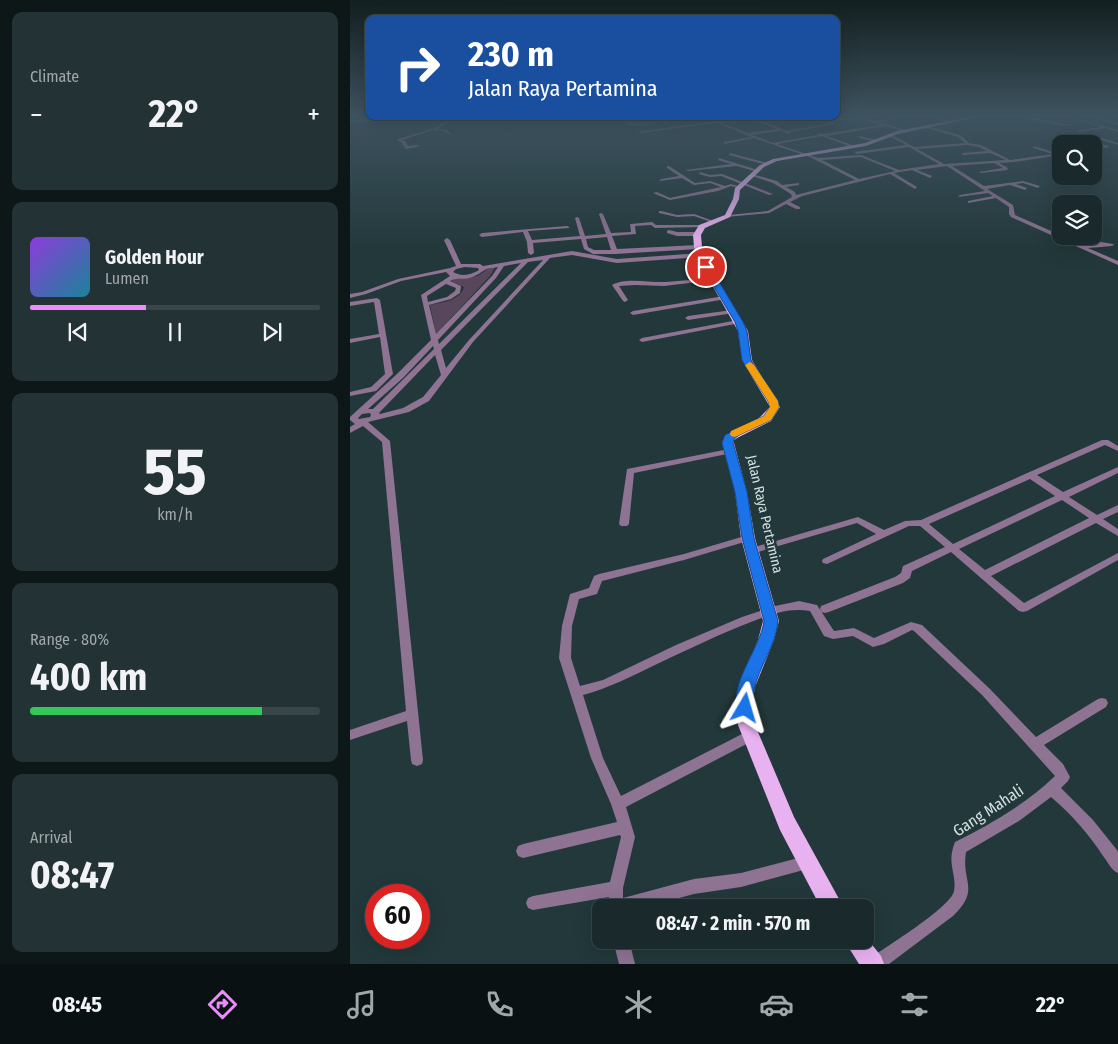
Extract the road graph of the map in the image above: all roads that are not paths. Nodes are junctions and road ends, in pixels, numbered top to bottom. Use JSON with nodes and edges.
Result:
{"nodes":[{"id":1,"x":737,"y":161,"type":"edge"},
{"id":2,"x":775,"y":161,"type":"edge"},
{"id":3,"x":824,"y":161,"type":"edge"},
{"id":4,"x":874,"y":161,"type":"edge"},
{"id":5,"x":939,"y":161,"type":"edge"},
{"id":6,"x":1010,"y":161,"type":"edge"},
{"id":7,"x":994,"y":162,"type":"junction"},
{"id":8,"x":736,"y":165,"type":"junction"},
{"id":9,"x":946,"y":165,"type":"junction"},
{"id":10,"x":668,"y":167,"type":"dead end"},
{"id":11,"x":723,"y":168,"type":"junction"},
{"id":12,"x":912,"y":169,"type":"junction"},
{"id":13,"x":688,"y":170,"type":"dead end"},
{"id":14,"x":899,"y":171,"type":"junction"},
{"id":15,"x":981,"y":172,"type":"dead end"},
{"id":16,"x":700,"y":173,"type":"dead end"},
{"id":17,"x":891,"y":173,"type":"junction"},
{"id":18,"x":752,"y":176,"type":"junction"},
{"id":19,"x":683,"y":177,"type":"junction"},
{"id":20,"x":930,"y":177,"type":"dead end"},
{"id":21,"x":661,"y":180,"type":"dead end"},
{"id":22,"x":859,"y":181,"type":"junction"},
{"id":23,"x":797,"y":184,"type":"dead end"},
{"id":24,"x":1011,"y":184,"type":"junction"},
{"id":25,"x":782,"y":186,"type":"junction"},
{"id":26,"x":726,"y":187,"type":"junction"},
{"id":27,"x":1038,"y":187,"type":"dead end"},
{"id":28,"x":915,"y":188,"type":"dead end"},
{"id":29,"x":1025,"y":189,"type":"dead end"},
{"id":30,"x":984,"y":190,"type":"junction"},
{"id":31,"x":655,"y":193,"type":"dead end"},
{"id":32,"x":696,"y":194,"type":"junction"},
{"id":33,"x":770,"y":194,"type":"dead end"},
{"id":34,"x":960,"y":196,"type":"dead end"},
{"id":35,"x":794,"y":197,"type":"junction"},
{"id":36,"x":997,"y":197,"type":"junction"},
{"id":37,"x":706,"y":199,"type":"dead end"},
{"id":38,"x":785,"y":202,"type":"junction"},
{"id":39,"x":970,"y":202,"type":"dead end"},
{"id":40,"x":798,"y":208,"type":"dead end"},
{"id":41,"x":661,"y":212,"type":"dead end"},
{"id":42,"x":601,"y":214,"type":"dead end"},
{"id":43,"x":728,"y":216,"type":"junction"},
{"id":44,"x":577,"y":218,"type":"dead end"},
{"id":45,"x":553,"y":227,"type":"junction"},
{"id":46,"x":568,"y":227,"type":"dead end"},
{"id":47,"x":527,"y":230,"type":"junction"},
{"id":48,"x":668,"y":232,"type":"dead end"},
{"id":49,"x":634,"y":233,"type":"junction"},
{"id":50,"x":482,"y":234,"type":"dead end"},
{"id":51,"x":609,"y":236,"type":"junction"},
{"id":52,"x":703,"y":237,"type":"junction"},
{"id":53,"x":583,"y":238,"type":"junction"},
{"id":54,"x":447,"y":240,"type":"dead end"},
{"id":55,"x":557,"y":240,"type":"junction"},
{"id":56,"x":669,"y":241,"type":"dead end"},
{"id":57,"x":530,"y":242,"type":"junction"},
{"id":58,"x":1112,"y":245,"type":"dead end"},
{"id":59,"x":1082,"y":247,"type":"junction"},
{"id":60,"x":641,"y":249,"type":"junction"},
{"id":61,"x":672,"y":249,"type":"junction"},
{"id":62,"x":560,"y":251,"type":"dead end"},
{"id":63,"x":615,"y":252,"type":"junction"},
{"id":64,"x":531,"y":253,"type":"dead end"},
{"id":65,"x":548,"y":257,"type":"junction"},
{"id":66,"x":525,"y":261,"type":"junction"},
{"id":67,"x":1118,"y":263,"type":"edge"},
{"id":68,"x":502,"y":265,"type":"junction"},
{"id":69,"x":459,"y":266,"type":"junction"},
{"id":70,"x":482,"y":268,"type":"junction"},
{"id":71,"x":452,"y":274,"type":"junction"},
{"id":72,"x":494,"y":277,"type":"junction"},
{"id":73,"x":507,"y":278,"type":"junction"},
{"id":74,"x":713,"y":279,"type":"junction"},
{"id":75,"x":446,"y":281,"type":"junction"},
{"id":76,"x":350,"y":298,"type":"edge"},
{"id":77,"x":724,"y":298,"type":"junction"},
{"id":78,"x":625,"y":300,"type":"dead end"},
{"id":79,"x":350,"y":304,"type":"edge"},
{"id":80,"x":426,"y":304,"type":"junction"},
{"id":81,"x":633,"y":314,"type":"dead end"},
{"id":82,"x":735,"y":317,"type":"junction"},
{"id":83,"x":688,"y":318,"type":"dead end"},
{"id":84,"x":382,"y":335,"type":"junction"},
{"id":85,"x":642,"y":340,"type":"dead end"},
{"id":86,"x":350,"y":341,"type":"edge"},
{"id":87,"x":434,"y":341,"type":"junction"},
{"id":88,"x":437,"y":349,"type":"junction"},
{"id":89,"x":445,"y":376,"type":"junction"},
{"id":90,"x":350,"y":394,"type":"edge"},
{"id":91,"x":360,"y":418,"type":"edge"},
{"id":92,"x":350,"y":432,"type":"edge"},
{"id":93,"x":1118,"y":449,"type":"edge"},
{"id":94,"x":730,"y":452,"type":"junction"},
{"id":95,"x":1118,"y":470,"type":"edge"},
{"id":96,"x":1030,"y":475,"type":"junction"},
{"id":97,"x":1062,"y":497,"type":"junction"},
{"id":98,"x":1118,"y":508,"type":"edge"},
{"id":99,"x":1096,"y":519,"type":"junction"},
{"id":100,"x":922,"y":523,"type":"junction"},
{"id":101,"x":624,"y":524,"type":"dead end"},
{"id":102,"x":1118,"y":533,"type":"edge"},
{"id":103,"x":883,"y":534,"type":"junction"},
{"id":104,"x":748,"y":538,"type":"junction"},
{"id":105,"x":952,"y":548,"type":"junction"},
{"id":106,"x":752,"y":551,"type":"junction"},
{"id":107,"x":1118,"y":556,"type":"edge"},
{"id":108,"x":827,"y":561,"type":"dead end"},
{"id":109,"x":984,"y":575,"type":"junction"},
{"id":110,"x":825,"y":609,"type":"dead end"},
{"id":111,"x":768,"y":611,"type":"junction"},
{"id":112,"x":578,"y":692,"type":"junction"},
{"id":113,"x":1102,"y":703,"type":"dead end"},
{"id":114,"x":412,"y":714,"type":"junction"},
{"id":115,"x":350,"y":735,"type":"edge"},
{"id":116,"x":750,"y":736,"type":"junction"},
{"id":117,"x":1035,"y":744,"type":"junction"},
{"id":118,"x":417,"y":760,"type":"dead end"},
{"id":119,"x":1052,"y":789,"type":"junction"},
{"id":120,"x":618,"y":804,"type":"junction"},
{"id":121,"x":625,"y":827,"type":"junction"},
{"id":122,"x":523,"y":851,"type":"dead end"},
{"id":123,"x":806,"y":863,"type":"junction"},
{"id":124,"x":1118,"y":866,"type":"edge"},
{"id":125,"x":616,"y":888,"type":"junction"},
{"id":126,"x":616,"y":899,"type":"edge"},
{"id":127,"x":648,"y":899,"type":"edge"},
{"id":128,"x":828,"y":899,"type":"edge"},
{"id":129,"x":533,"y":903,"type":"dead end"},
{"id":130,"x":623,"y":949,"type":"edge"},
{"id":131,"x":862,"y":949,"type":"edge"},
{"id":132,"x":627,"y":964,"type":"edge"},
{"id":133,"x":874,"y":964,"type":"edge"}],
"edges":[{"from":1,"to":18,"type":"street"},
{"from":2,"to":18,"type":"main road"},
{"from":3,"to":22,"type":"street"},
{"from":4,"to":14,"type":"street"},
{"from":5,"to":9,"type":"street"},
{"from":6,"to":7,"type":"street"},
{"from":7,"to":9,"type":"street"},
{"from":7,"to":15,"type":"street"},
{"from":8,"to":11,"type":"street"},
{"from":8,"to":11,"type":"street"},
{"from":8,"to":18,"type":"street"},
{"from":9,"to":12,"type":"street"},
{"from":9,"to":30,"type":"street"},
{"from":10,"to":19,"type":"street"},
{"from":11,"to":13,"type":"street"},
{"from":12,"to":14,"type":"street"},
{"from":12,"to":20,"type":"street"},
{"from":14,"to":17,"type":"street"},
{"from":16,"to":18,"type":"street"},
{"from":17,"to":22,"type":"street"},
{"from":17,"to":28,"type":"street"},
{"from":18,"to":25,"type":"street"},
{"from":18,"to":26,"type":"street"},
{"from":18,"to":33,"type":"street"},
{"from":18,"to":43,"type":"main road"},
{"from":19,"to":21,"type":"street"},
{"from":19,"to":26,"type":"street"},
{"from":22,"to":35,"type":"street"},
{"from":23,"to":25,"type":"street"},
{"from":24,"to":27,"type":"street"},
{"from":24,"to":29,"type":"street"},
{"from":24,"to":30,"type":"street"},
{"from":25,"to":35,"type":"street"},
{"from":26,"to":32,"type":"street"},
{"from":30,"to":34,"type":"street"},
{"from":30,"to":36,"type":"street"},
{"from":31,"to":32,"type":"street"},
{"from":32,"to":37,"type":"street"},
{"from":35,"to":38,"type":"street"},
{"from":36,"to":39,"type":"street"},
{"from":36,"to":59,"type":"street"},
{"from":38,"to":40,"type":"street"},
{"from":38,"to":43,"type":"street"},
{"from":41,"to":52,"type":"street"},
{"from":42,"to":51,"type":"street"},
{"from":43,"to":52,"type":"main road"},
{"from":44,"to":53,"type":"street"},
{"from":45,"to":46,"type":"street"},
{"from":45,"to":47,"type":"street"},
{"from":45,"to":55,"type":"street"},
{"from":47,"to":50,"type":"street"},
{"from":47,"to":57,"type":"street"},
{"from":48,"to":52,"type":"street"},
{"from":49,"to":51,"type":"street"},
{"from":49,"to":52,"type":"street"},
{"from":49,"to":60,"type":"street"},
{"from":51,"to":53,"type":"street"},
{"from":51,"to":63,"type":"street"},
{"from":52,"to":61,"type":"street"},
{"from":52,"to":65,"type":"street"},
{"from":52,"to":74,"type":"main road","name":"Jalan Raya Pertamina"},
{"from":53,"to":55,"type":"street"},
{"from":53,"to":63,"type":"street"},
{"from":54,"to":69,"type":"street"},
{"from":55,"to":57,"type":"street"},
{"from":55,"to":62,"type":"street"},
{"from":56,"to":61,"type":"street"},
{"from":57,"to":64,"type":"street"},
{"from":58,"to":59,"type":"street"},
{"from":59,"to":67,"type":"street"},
{"from":60,"to":61,"type":"street"},
{"from":60,"to":63,"type":"street"},
{"from":65,"to":66,"type":"street"},
{"from":65,"to":89,"type":"street"},
{"from":66,"to":68,"type":"street"},
{"from":66,"to":73,"type":"street"},
{"from":68,"to":70,"type":"street"},
{"from":68,"to":72,"type":"street"},
{"from":69,"to":70,"type":"street"},
{"from":69,"to":71,"type":"street"},
{"from":70,"to":71,"type":"street"},
{"from":71,"to":75,"type":"street"},
{"from":71,"to":76,"type":"street"},
{"from":72,"to":73,"type":"street"},
{"from":72,"to":87,"type":"street"},
{"from":73,"to":88,"type":"street"},
{"from":74,"to":77,"type":"main road","name":"Jalan Raya Pertamina"},
{"from":74,"to":78,"type":"street"},
{"from":75,"to":80,"type":"street"},
{"from":75,"to":80,"type":"street"},
{"from":77,"to":81,"type":"street"},
{"from":77,"to":82,"type":"main road","name":"Jalan Raya Pertamina"},
{"from":79,"to":84,"type":"street"},
{"from":80,"to":87,"type":"street"},
{"from":82,"to":83,"type":"street"},
{"from":82,"to":85,"type":"street"},
{"from":82,"to":94,"type":"main road","name":"Jalan Raya Pertamina"},
{"from":84,"to":86,"type":"street"},
{"from":84,"to":90,"type":"street"},
{"from":87,"to":88,"type":"street"},
{"from":87,"to":91,"type":"street"},
{"from":88,"to":89,"type":"street"},
{"from":88,"to":91,"type":"street"},
{"from":89,"to":91,"type":"street"},
{"from":91,"to":92,"type":"street"},
{"from":91,"to":114,"type":"street"},
{"from":93,"to":96,"type":"street"},
{"from":94,"to":101,"type":"street"},
{"from":94,"to":104,"type":"main road","name":"Jalan Raya Pertamina"},
{"from":95,"to":97,"type":"street"},
{"from":96,"to":97,"type":"street"},
{"from":96,"to":100,"type":"street"},
{"from":97,"to":99,"type":"street"},
{"from":97,"to":105,"type":"street"},
{"from":98,"to":99,"type":"street"},
{"from":99,"to":102,"type":"street"},
{"from":99,"to":109,"type":"street"},
{"from":100,"to":103,"type":"street"},
{"from":100,"to":105,"type":"street"},
{"from":103,"to":106,"type":"street"},
{"from":103,"to":108,"type":"street"},
{"from":104,"to":106,"type":"main road","name":"Jalan Raya Pertamina"},
{"from":104,"to":112,"type":"street"},
{"from":105,"to":109,"type":"street"},
{"from":105,"to":110,"type":"street"},
{"from":106,"to":111,"type":"main road","name":"Jalan Raya Pertamina"},
{"from":107,"to":109,"type":"street"},
{"from":111,"to":112,"type":"street"},
{"from":111,"to":116,"type":"main road","name":"Jalan Raya Pertamina"},
{"from":111,"to":117,"type":"street"},
{"from":112,"to":120,"type":"street"},
{"from":113,"to":117,"type":"street"},
{"from":114,"to":115,"type":"street"},
{"from":114,"to":118,"type":"street"},
{"from":116,"to":120,"type":"street"},
{"from":116,"to":123,"type":"main road","name":"Jalan Raya Pertamina"},
{"from":117,"to":119,"type":"street","name":"Gang Mahali"},
{"from":119,"to":124,"type":"street"},
{"from":119,"to":133,"type":"street","name":"Gang Mahali"},
{"from":120,"to":121,"type":"street"},
{"from":121,"to":122,"type":"street"},
{"from":121,"to":125,"type":"street"},
{"from":123,"to":127,"type":"street"},
{"from":123,"to":128,"type":"main road","name":"Jalan Raya Pertamina"},
{"from":125,"to":126,"type":"street"},
{"from":125,"to":129,"type":"street"},
{"from":130,"to":132,"type":"street"},
{"from":131,"to":133,"type":"main road"}]}
